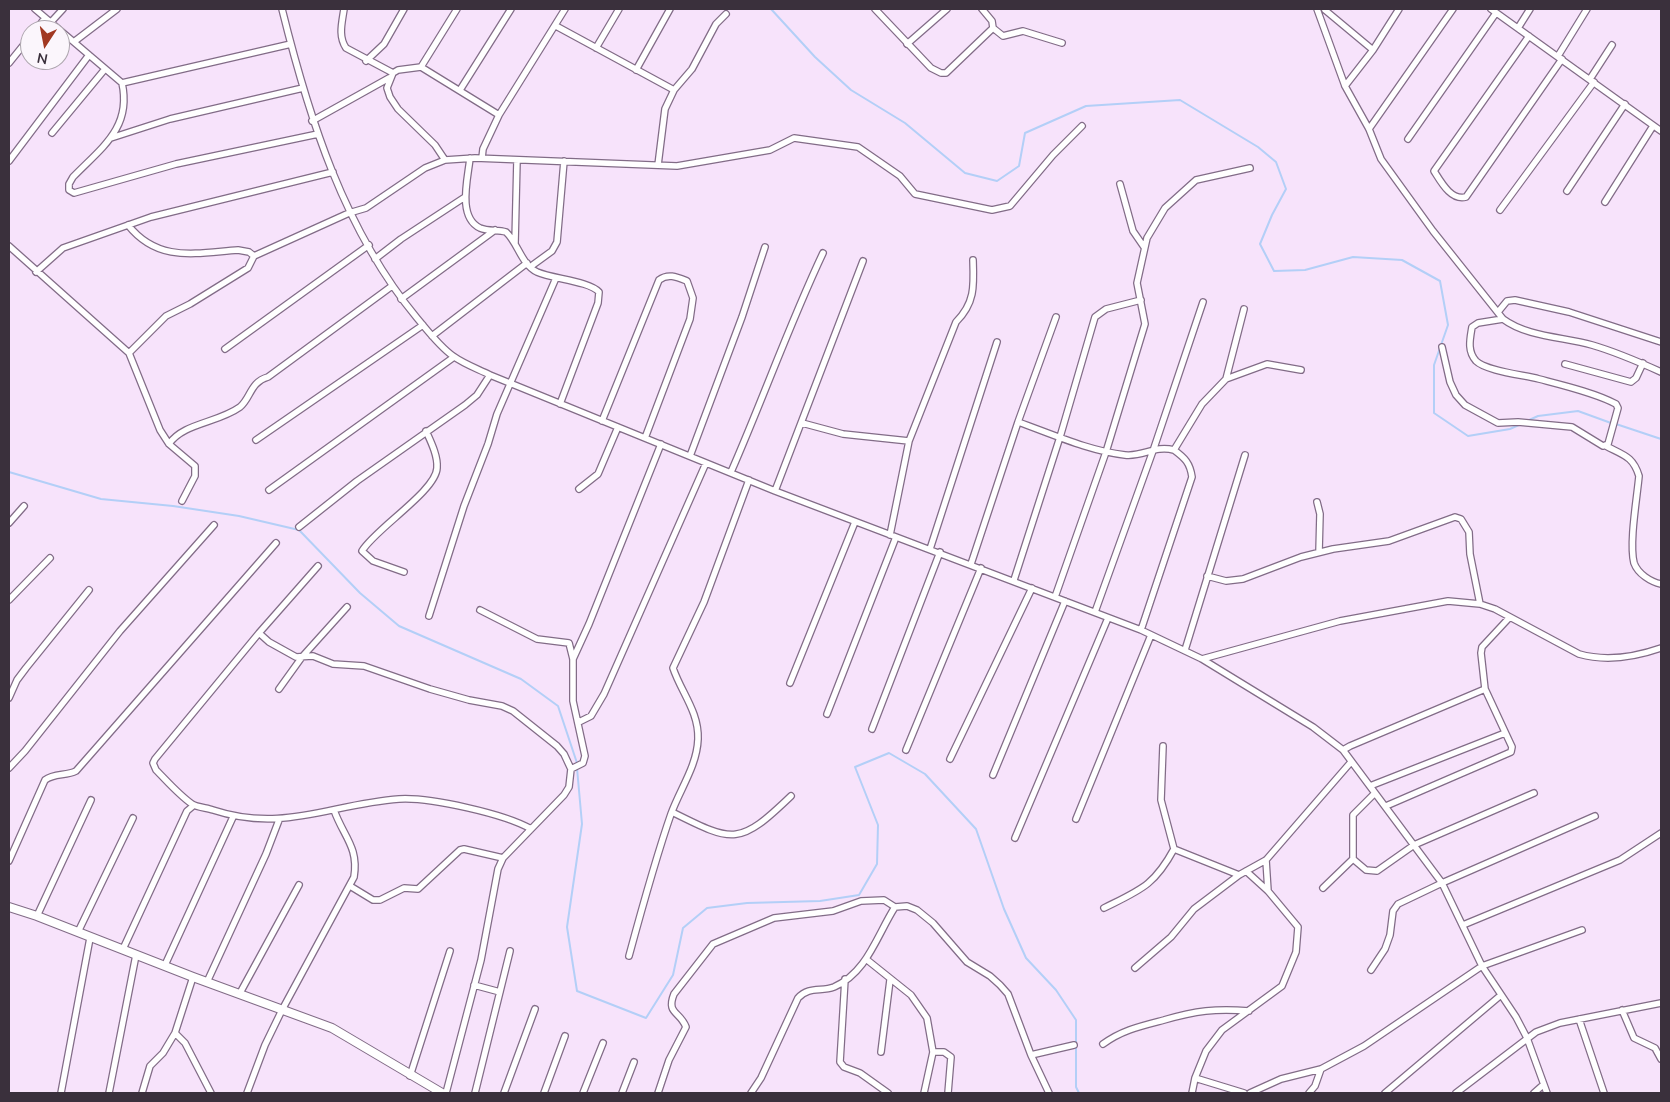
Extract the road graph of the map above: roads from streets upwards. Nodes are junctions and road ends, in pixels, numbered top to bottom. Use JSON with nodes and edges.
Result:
{"nodes":[{"id":1,"x":35,"y":9,"type":"edge"},
{"id":2,"x":63,"y":9,"type":"edge"},
{"id":3,"x":117,"y":9,"type":"edge"},
{"id":4,"x":282,"y":9,"type":"edge"},
{"id":5,"x":344,"y":9,"type":"edge"},
{"id":6,"x":404,"y":9,"type":"edge"},
{"id":7,"x":457,"y":9,"type":"edge"},
{"id":8,"x":511,"y":9,"type":"edge"},
{"id":9,"x":566,"y":9,"type":"edge"},
{"id":10,"x":618,"y":9,"type":"edge"},
{"id":11,"x":670,"y":9,"type":"edge"},
{"id":12,"x":886,"y":9,"type":"edge"},
{"id":13,"x":947,"y":9,"type":"edge"},
{"id":14,"x":982,"y":9,"type":"edge"},
{"id":15,"x":1317,"y":9,"type":"edge"},
{"id":16,"x":1334,"y":9,"type":"edge"},
{"id":17,"x":1399,"y":9,"type":"edge"},
{"id":18,"x":1454,"y":9,"type":"edge"},
{"id":19,"x":1530,"y":9,"type":"edge"},
{"id":20,"x":1587,"y":9,"type":"edge"},
{"id":21,"x":1325,"y":10,"type":"junction"},
{"id":22,"x":878,"y":11,"type":"edge"},
{"id":23,"x":1494,"y":11,"type":"edge"},
{"id":24,"x":726,"y":14,"type":"dead end"},
{"id":25,"x":48,"y":20,"type":"joint"},
{"id":26,"x":556,"y":26,"type":"junction"},
{"id":27,"x":993,"y":28,"type":"junction"},
{"id":28,"x":1518,"y":28,"type":"junction"},
{"id":29,"x":1529,"y":36,"type":"junction"},
{"id":30,"x":70,"y":37,"type":"edge"},
{"id":31,"x":75,"y":41,"type":"junction"},
{"id":32,"x":1062,"y":43,"type":"dead end"},
{"id":33,"x":291,"y":44,"type":"junction"},
{"id":34,"x":907,"y":44,"type":"junction"},
{"id":35,"x":1612,"y":45,"type":"dead end"},
{"id":36,"x":596,"y":48,"type":"junction"},
{"id":37,"x":20,"y":49,"type":"edge"},
{"id":38,"x":1373,"y":50,"type":"junction"},
{"id":39,"x":90,"y":55,"type":"junction"},
{"id":40,"x":1560,"y":57,"type":"junction"},
{"id":41,"x":366,"y":61,"type":"junction"},
{"id":42,"x":9,"y":63,"type":"edge"},
{"id":43,"x":421,"y":67,"type":"junction"},
{"id":44,"x":105,"y":69,"type":"junction"},
{"id":45,"x":636,"y":70,"type":"junction"},
{"id":46,"x":391,"y":76,"type":"junction"},
{"id":47,"x":1592,"y":81,"type":"junction"},
{"id":48,"x":122,"y":83,"type":"junction"},
{"id":49,"x":1345,"y":86,"type":"junction"},
{"id":50,"x":303,"y":88,"type":"junction"},
{"id":51,"x":460,"y":90,"type":"junction"},
{"id":52,"x":674,"y":90,"type":"junction"},
{"id":53,"x":1624,"y":104,"type":"junction"},
{"id":54,"x":498,"y":115,"type":"junction"},
{"id":55,"x":312,"y":121,"type":"junction"},
{"id":56,"x":1082,"y":126,"type":"dead end"},
{"id":57,"x":1653,"y":126,"type":"junction"},
{"id":58,"x":1369,"y":129,"type":"junction"},
{"id":59,"x":1661,"y":131,"type":"edge"},
{"id":60,"x":52,"y":133,"type":"dead end"},
{"id":61,"x":318,"y":134,"type":"junction"},
{"id":62,"x":111,"y":138,"type":"junction"},
{"id":63,"x":1408,"y":139,"type":"dead end"},
{"id":64,"x":470,"y":158,"type":"junction"},
{"id":65,"x":482,"y":158,"type":"junction"},
{"id":66,"x":9,"y":160,"type":"edge"},
{"id":67,"x":446,"y":160,"type":"junction"},
{"id":68,"x":517,"y":160,"type":"junction"},
{"id":69,"x":564,"y":161,"type":"junction"},
{"id":70,"x":658,"y":165,"type":"junction"},
{"id":71,"x":1250,"y":168,"type":"dead end"},
{"id":72,"x":333,"y":172,"type":"junction"},
{"id":73,"x":1120,"y":184,"type":"dead end"},
{"id":74,"x":1567,"y":191,"type":"dead end"},
{"id":75,"x":466,"y":197,"type":"junction"},
{"id":76,"x":1605,"y":202,"type":"dead end"},
{"id":77,"x":1500,"y":210,"type":"dead end"},
{"id":78,"x":350,"y":213,"type":"junction"},
{"id":79,"x":128,"y":225,"type":"junction"},
{"id":80,"x":495,"y":230,"type":"junction"},
{"id":81,"x":368,"y":245,"type":"junction"},
{"id":82,"x":515,"y":245,"type":"junction"},
{"id":83,"x":9,"y":246,"type":"edge"},
{"id":84,"x":1144,"y":247,"type":"junction"},
{"id":85,"x":765,"y":248,"type":"dead end"},
{"id":86,"x":823,"y":253,"type":"dead end"},
{"id":87,"x":254,"y":256,"type":"junction"},
{"id":88,"x":375,"y":259,"type":"junction"},
{"id":89,"x":973,"y":260,"type":"dead end"},
{"id":90,"x":863,"y":261,"type":"dead end"},
{"id":91,"x":528,"y":265,"type":"junction"},
{"id":92,"x":36,"y":272,"type":"junction"},
{"id":93,"x":556,"y":278,"type":"junction"},
{"id":94,"x":392,"y":286,"type":"junction"},
{"id":95,"x":401,"y":299,"type":"junction"},
{"id":96,"x":1141,"y":300,"type":"junction"},
{"id":97,"x":1203,"y":302,"type":"dead end"},
{"id":98,"x":1244,"y":309,"type":"dead end"},
{"id":99,"x":1498,"y":312,"type":"junction"},
{"id":100,"x":1056,"y":317,"type":"dead end"},
{"id":101,"x":1503,"y":319,"type":"junction"},
{"id":102,"x":422,"y":325,"type":"junction"},
{"id":103,"x":432,"y":336,"type":"junction"},
{"id":104,"x":997,"y":342,"type":"dead end"},
{"id":105,"x":1661,"y":342,"type":"edge"},
{"id":106,"x":1442,"y":347,"type":"dead end"},
{"id":107,"x":225,"y":349,"type":"dead end"},
{"id":108,"x":129,"y":353,"type":"junction"},
{"id":109,"x":454,"y":356,"type":"junction"},
{"id":110,"x":1643,"y":363,"type":"junction"},
{"id":111,"x":1565,"y":364,"type":"dead end"},
{"id":112,"x":1301,"y":370,"type":"dead end"},
{"id":113,"x":1661,"y":372,"type":"edge"},
{"id":114,"x":490,"y":375,"type":"junction"},
{"id":115,"x":1226,"y":379,"type":"junction"},
{"id":116,"x":511,"y":384,"type":"junction"},
{"id":117,"x":560,"y":404,"type":"junction"},
{"id":118,"x":602,"y":421,"type":"junction"},
{"id":119,"x":1018,"y":422,"type":"junction"},
{"id":120,"x":802,"y":423,"type":"junction"},
{"id":121,"x":618,"y":427,"type":"junction"},
{"id":122,"x":426,"y":431,"type":"junction"},
{"id":123,"x":1060,"y":437,"type":"junction"},
{"id":124,"x":646,"y":438,"type":"junction"},
{"id":125,"x":256,"y":440,"type":"dead end"},
{"id":126,"x":909,"y":441,"type":"junction"},
{"id":127,"x":169,"y":444,"type":"junction"},
{"id":128,"x":661,"y":444,"type":"junction"},
{"id":129,"x":1607,"y":445,"type":"junction"},
{"id":130,"x":1154,"y":448,"type":"junction"},
{"id":131,"x":1174,"y":450,"type":"junction"},
{"id":132,"x":1106,"y":452,"type":"junction"},
{"id":133,"x":1245,"y":455,"type":"dead end"},
{"id":134,"x":690,"y":456,"type":"junction"},
{"id":135,"x":706,"y":462,"type":"junction"},
{"id":136,"x":731,"y":472,"type":"junction"},
{"id":137,"x":749,"y":480,"type":"junction"},
{"id":138,"x":579,"y":489,"type":"dead end"},
{"id":139,"x":269,"y":490,"type":"dead end"},
{"id":140,"x":775,"y":491,"type":"junction"},
{"id":141,"x":182,"y":501,"type":"dead end"},
{"id":142,"x":1317,"y":502,"type":"dead end"},
{"id":143,"x":24,"y":506,"type":"dead end"},
{"id":144,"x":855,"y":522,"type":"junction"},
{"id":145,"x":9,"y":523,"type":"edge"},
{"id":146,"x":214,"y":525,"type":"dead end"},
{"id":147,"x":300,"y":526,"type":"dead end"},
{"id":148,"x":893,"y":536,"type":"junction"},
{"id":149,"x":276,"y":543,"type":"dead end"},
{"id":150,"x":930,"y":549,"type":"junction"},
{"id":151,"x":940,"y":552,"type":"junction"},
{"id":152,"x":1319,"y":552,"type":"junction"},
{"id":153,"x":50,"y":558,"type":"dead end"},
{"id":154,"x":971,"y":564,"type":"junction"},
{"id":155,"x":318,"y":566,"type":"dead end"},
{"id":156,"x":981,"y":568,"type":"junction"},
{"id":157,"x":404,"y":572,"type":"dead end"},
{"id":158,"x":1207,"y":576,"type":"junction"},
{"id":159,"x":1014,"y":580,"type":"junction"},
{"id":160,"x":1661,"y":584,"type":"edge"},
{"id":161,"x":1032,"y":588,"type":"junction"},
{"id":162,"x":89,"y":590,"type":"dead end"},
{"id":163,"x":1055,"y":597,"type":"junction"},
{"id":164,"x":9,"y":600,"type":"edge"},
{"id":165,"x":1065,"y":601,"type":"junction"},
{"id":166,"x":1480,"y":604,"type":"junction"},
{"id":167,"x":347,"y":607,"type":"dead end"},
{"id":168,"x":480,"y":610,"type":"dead end"},
{"id":169,"x":1095,"y":612,"type":"junction"},
{"id":170,"x":429,"y":616,"type":"dead end"},
{"id":171,"x":1108,"y":618,"type":"junction"},
{"id":172,"x":1510,"y":618,"type":"junction"},
{"id":173,"x":1141,"y":630,"type":"junction"},
{"id":174,"x":259,"y":633,"type":"junction"},
{"id":175,"x":1150,"y":635,"type":"junction"},
{"id":176,"x":1661,"y":648,"type":"edge"},
{"id":177,"x":1185,"y":650,"type":"junction"},
{"id":178,"x":302,"y":657,"type":"junction"},
{"id":179,"x":573,"y":659,"type":"junction"},
{"id":180,"x":1202,"y":659,"type":"junction"},
{"id":181,"x":790,"y":683,"type":"dead end"},
{"id":182,"x":279,"y":689,"type":"dead end"},
{"id":183,"x":1485,"y":689,"type":"junction"},
{"id":184,"x":9,"y":698,"type":"edge"},
{"id":185,"x":827,"y":714,"type":"dead end"},
{"id":186,"x":579,"y":722,"type":"junction"},
{"id":187,"x":872,"y":729,"type":"dead end"},
{"id":188,"x":1506,"y":733,"type":"junction"},
{"id":189,"x":1162,"y":746,"type":"dead end"},
{"id":190,"x":906,"y":750,"type":"dead end"},
{"id":191,"x":1343,"y":750,"type":"junction"},
{"id":192,"x":950,"y":759,"type":"dead end"},
{"id":193,"x":1351,"y":762,"type":"junction"},
{"id":194,"x":9,"y":768,"type":"edge"},
{"id":195,"x":570,"y":769,"type":"junction"},
{"id":196,"x":993,"y":775,"type":"dead end"},
{"id":197,"x":1370,"y":786,"type":"junction"},
{"id":198,"x":1376,"y":793,"type":"junction"},
{"id":199,"x":1534,"y":793,"type":"dead end"},
{"id":200,"x":791,"y":796,"type":"dead end"},
{"id":201,"x":91,"y":800,"type":"dead end"},
{"id":202,"x":193,"y":806,"type":"junction"},
{"id":203,"x":1386,"y":806,"type":"junction"},
{"id":204,"x":334,"y":810,"type":"junction"},
{"id":205,"x":672,"y":812,"type":"junction"},
{"id":206,"x":233,"y":816,"type":"junction"},
{"id":207,"x":1595,"y":816,"type":"dead end"},
{"id":208,"x":133,"y":818,"type":"dead end"},
{"id":209,"x":1076,"y":819,"type":"dead end"},
{"id":210,"x":279,"y":820,"type":"junction"},
{"id":211,"x":531,"y":829,"type":"junction"},
{"id":212,"x":1661,"y":833,"type":"edge"},
{"id":213,"x":1015,"y":838,"type":"dead end"},
{"id":214,"x":1414,"y":845,"type":"junction"},
{"id":215,"x":1174,"y":849,"type":"junction"},
{"id":216,"x":503,"y":858,"type":"junction"},
{"id":217,"x":1353,"y":859,"type":"junction"},
{"id":218,"x":1266,"y":860,"type":"junction"},
{"id":219,"x":9,"y":861,"type":"edge"},
{"id":220,"x":1246,"y":871,"type":"junction"},
{"id":221,"x":1239,"y":875,"type":"junction"},
{"id":222,"x":1442,"y":883,"type":"junction"},
{"id":223,"x":299,"y":885,"type":"dead end"},
{"id":224,"x":350,"y":886,"type":"junction"},
{"id":225,"x":1323,"y":888,"type":"dead end"},
{"id":226,"x":1268,"y":892,"type":"junction"},
{"id":227,"x":9,"y":907,"type":"edge"},
{"id":228,"x":895,"y":907,"type":"junction"},
{"id":229,"x":1104,"y":908,"type":"dead end"},
{"id":230,"x":37,"y":916,"type":"junction"},
{"id":231,"x":1463,"y":925,"type":"junction"},
{"id":232,"x":1582,"y":930,"type":"dead end"},
{"id":233,"x":78,"y":932,"type":"junction"},
{"id":234,"x":90,"y":938,"type":"junction"},
{"id":235,"x":123,"y":949,"type":"junction"},
{"id":236,"x":450,"y":951,"type":"dead end"},
{"id":237,"x":510,"y":951,"type":"dead end"},
{"id":238,"x":136,"y":955,"type":"junction"},
{"id":239,"x":629,"y":956,"type":"dead end"},
{"id":240,"x":866,"y":959,"type":"junction"},
{"id":241,"x":165,"y":965,"type":"junction"},
{"id":242,"x":1482,"y":966,"type":"junction"},
{"id":243,"x":1135,"y":968,"type":"dead end"},
{"id":244,"x":1370,"y":970,"type":"dead end"},
{"id":245,"x":193,"y":977,"type":"junction"},
{"id":246,"x":845,"y":979,"type":"junction"},
{"id":247,"x":890,"y":980,"type":"junction"},
{"id":248,"x":207,"y":982,"type":"junction"},
{"id":249,"x":474,"y":985,"type":"junction"},
{"id":250,"x":500,"y":992,"type":"junction"},
{"id":251,"x":240,"y":993,"type":"junction"},
{"id":252,"x":1501,"y":995,"type":"junction"},
{"id":253,"x":1661,"y":1003,"type":"edge"},
{"id":254,"x":535,"y":1009,"type":"dead end"},
{"id":255,"x":282,"y":1010,"type":"junction"},
{"id":256,"x":1622,"y":1010,"type":"junction"},
{"id":257,"x":1249,"y":1011,"type":"junction"},
{"id":258,"x":1579,"y":1019,"type":"junction"},
{"id":259,"x":175,"y":1033,"type":"junction"},
{"id":260,"x":565,"y":1036,"type":"dead end"},
{"id":261,"x":1527,"y":1038,"type":"junction"},
{"id":262,"x":603,"y":1044,"type":"dead end"},
{"id":263,"x":1103,"y":1044,"type":"dead end"},
{"id":264,"x":1074,"y":1045,"type":"dead end"},
{"id":265,"x":882,"y":1052,"type":"dead end"},
{"id":266,"x":933,"y":1052,"type":"junction"},
{"id":267,"x":1031,"y":1055,"type":"junction"},
{"id":268,"x":1661,"y":1059,"type":"edge"},
{"id":269,"x":634,"y":1062,"type":"dead end"},
{"id":270,"x":1321,"y":1069,"type":"junction"},
{"id":271,"x":410,"y":1076,"type":"junction"},
{"id":272,"x":1195,"y":1078,"type":"junction"},
{"id":273,"x":1543,"y":1085,"type":"junction"},
{"id":274,"x":61,"y":1093,"type":"edge"},
{"id":275,"x":109,"y":1093,"type":"edge"},
{"id":276,"x":142,"y":1093,"type":"edge"},
{"id":277,"x":211,"y":1093,"type":"edge"},
{"id":278,"x":247,"y":1093,"type":"edge"},
{"id":279,"x":444,"y":1093,"type":"edge"},
{"id":280,"x":475,"y":1093,"type":"edge"},
{"id":281,"x":504,"y":1093,"type":"edge"},
{"id":282,"x":544,"y":1093,"type":"edge"},
{"id":283,"x":583,"y":1093,"type":"edge"},
{"id":284,"x":622,"y":1093,"type":"edge"},
{"id":285,"x":658,"y":1093,"type":"edge"},
{"id":286,"x":751,"y":1093,"type":"edge"},
{"id":287,"x":888,"y":1093,"type":"edge"},
{"id":288,"x":924,"y":1093,"type":"edge"},
{"id":289,"x":948,"y":1093,"type":"edge"},
{"id":290,"x":1049,"y":1093,"type":"edge"},
{"id":291,"x":1192,"y":1093,"type":"edge"},
{"id":292,"x":1244,"y":1093,"type":"edge"},
{"id":293,"x":1250,"y":1093,"type":"edge"},
{"id":294,"x":1309,"y":1093,"type":"edge"},
{"id":295,"x":1385,"y":1093,"type":"edge"},
{"id":296,"x":1456,"y":1093,"type":"edge"},
{"id":297,"x":1534,"y":1093,"type":"edge"},
{"id":298,"x":1547,"y":1093,"type":"edge"},
{"id":299,"x":1604,"y":1093,"type":"edge"}],
"edges":[{"from":1,"to":25,"type":"street"},
{"from":2,"to":25,"type":"street"},
{"from":3,"to":31,"type":"street"},
{"from":4,"to":33,"type":"street"},
{"from":5,"to":41,"type":"street"},
{"from":6,"to":41,"type":"street"},
{"from":7,"to":43,"type":"street"},
{"from":8,"to":51,"type":"street"},
{"from":9,"to":26,"type":"street"},
{"from":10,"to":36,"type":"street"},
{"from":11,"to":45,"type":"street"},
{"from":12,"to":22,"type":"street"},
{"from":13,"to":34,"type":"street"},
{"from":14,"to":27,"type":"street"},
{"from":15,"to":21,"type":"street"},
{"from":15,"to":49,"type":"street"},
{"from":16,"to":21,"type":"street"},
{"from":17,"to":38,"type":"street"},
{"from":18,"to":58,"type":"street"},
{"from":19,"to":28,"type":"street"},
{"from":20,"to":40,"type":"street"},
{"from":21,"to":38,"type":"street"},
{"from":22,"to":34,"type":"street"},
{"from":23,"to":28,"type":"street"},
{"from":23,"to":63,"type":"street"},
{"from":24,"to":52,"type":"street"},
{"from":26,"to":36,"type":"street"},
{"from":26,"to":54,"type":"street"},
{"from":27,"to":32,"type":"street"},
{"from":27,"to":34,"type":"street"},
{"from":28,"to":29,"type":"street"},
{"from":29,"to":40,"type":"street"},
{"from":29,"to":40,"type":"street"},
{"from":30,"to":31,"type":"street"},
{"from":31,"to":39,"type":"street"},
{"from":33,"to":48,"type":"street"},
{"from":33,"to":50,"type":"street"},
{"from":35,"to":47,"type":"street"},
{"from":36,"to":45,"type":"street"},
{"from":37,"to":42,"type":"street"},
{"from":38,"to":49,"type":"street"},
{"from":39,"to":44,"type":"street"},
{"from":39,"to":66,"type":"street"},
{"from":40,"to":47,"type":"street"},
{"from":41,"to":46,"type":"street"},
{"from":43,"to":46,"type":"street"},
{"from":43,"to":51,"type":"street"},
{"from":44,"to":48,"type":"street"},
{"from":44,"to":60,"type":"street"},
{"from":45,"to":52,"type":"street"},
{"from":46,"to":55,"type":"street"},
{"from":46,"to":67,"type":"street"},
{"from":47,"to":53,"type":"street"},
{"from":47,"to":77,"type":"street"},
{"from":48,"to":62,"type":"street"},
{"from":49,"to":58,"type":"street"},
{"from":50,"to":55,"type":"street"},
{"from":50,"to":62,"type":"street"},
{"from":51,"to":54,"type":"street"},
{"from":52,"to":70,"type":"street"},
{"from":53,"to":57,"type":"street"},
{"from":53,"to":74,"type":"street"},
{"from":54,"to":65,"type":"street"},
{"from":55,"to":61,"type":"street"},
{"from":56,"to":70,"type":"street"},
{"from":57,"to":59,"type":"street"},
{"from":57,"to":76,"type":"street"},
{"from":58,"to":99,"type":"street"},
{"from":61,"to":62,"type":"street"},
{"from":61,"to":72,"type":"street"},
{"from":64,"to":65,"type":"street"},
{"from":64,"to":67,"type":"street"},
{"from":64,"to":75,"type":"street"},
{"from":65,"to":68,"type":"street"},
{"from":67,"to":78,"type":"street"},
{"from":68,"to":69,"type":"street"},
{"from":68,"to":82,"type":"street"},
{"from":69,"to":70,"type":"street"},
{"from":69,"to":91,"type":"street"},
{"from":71,"to":84,"type":"street"},
{"from":72,"to":78,"type":"street"},
{"from":72,"to":79,"type":"street"},
{"from":73,"to":84,"type":"street"},
{"from":75,"to":80,"type":"street"},
{"from":75,"to":88,"type":"street"},
{"from":78,"to":81,"type":"street"},
{"from":78,"to":87,"type":"street"},
{"from":79,"to":87,"type":"street"},
{"from":79,"to":92,"type":"street"},
{"from":80,"to":82,"type":"street"},
{"from":80,"to":95,"type":"street"},
{"from":81,"to":88,"type":"street"},
{"from":81,"to":107,"type":"street"},
{"from":82,"to":91,"type":"street"},
{"from":83,"to":92,"type":"street"},
{"from":84,"to":96,"type":"street"},
{"from":85,"to":134,"type":"street"},
{"from":86,"to":136,"type":"street"},
{"from":87,"to":108,"type":"street"},
{"from":88,"to":94,"type":"street"},
{"from":89,"to":126,"type":"street"},
{"from":90,"to":120,"type":"street"},
{"from":91,"to":93,"type":"street"},
{"from":91,"to":103,"type":"street"},
{"from":92,"to":108,"type":"street"},
{"from":93,"to":116,"type":"street"},
{"from":93,"to":117,"type":"street"},
{"from":94,"to":95,"type":"street"},
{"from":94,"to":127,"type":"street"},
{"from":95,"to":102,"type":"street"},
{"from":96,"to":123,"type":"street"},
{"from":96,"to":132,"type":"street"},
{"from":97,"to":130,"type":"street"},
{"from":98,"to":115,"type":"street"},
{"from":99,"to":101,"type":"street"},
{"from":99,"to":105,"type":"street"},
{"from":100,"to":119,"type":"street"},
{"from":101,"to":110,"type":"street"},
{"from":101,"to":129,"type":"street"},
{"from":102,"to":103,"type":"street"},
{"from":102,"to":125,"type":"street"},
{"from":103,"to":109,"type":"street"},
{"from":104,"to":150,"type":"street"},
{"from":106,"to":129,"type":"street"},
{"from":108,"to":127,"type":"street"},
{"from":109,"to":114,"type":"street"},
{"from":109,"to":139,"type":"street"},
{"from":110,"to":111,"type":"street"},
{"from":110,"to":113,"type":"street"},
{"from":112,"to":115,"type":"street"},
{"from":114,"to":116,"type":"street"},
{"from":114,"to":122,"type":"street"},
{"from":115,"to":131,"type":"street"},
{"from":116,"to":117,"type":"street"},
{"from":116,"to":170,"type":"street"},
{"from":117,"to":118,"type":"street"},
{"from":118,"to":121,"type":"street"},
{"from":118,"to":124,"type":"street"},
{"from":119,"to":123,"type":"street"},
{"from":119,"to":154,"type":"street"},
{"from":120,"to":126,"type":"street"},
{"from":120,"to":140,"type":"street"},
{"from":121,"to":124,"type":"street"},
{"from":121,"to":138,"type":"street"},
{"from":122,"to":147,"type":"street"},
{"from":122,"to":157,"type":"street"},
{"from":123,"to":132,"type":"street"},
{"from":123,"to":159,"type":"street"},
{"from":124,"to":128,"type":"street"},
{"from":126,"to":148,"type":"street"},
{"from":127,"to":141,"type":"street"},
{"from":128,"to":134,"type":"street"},
{"from":128,"to":179,"type":"street"},
{"from":129,"to":160,"type":"street"},
{"from":130,"to":131,"type":"street"},
{"from":130,"to":132,"type":"street"},
{"from":130,"to":169,"type":"street"},
{"from":131,"to":173,"type":"street"},
{"from":132,"to":163,"type":"street"},
{"from":133,"to":158,"type":"street"},
{"from":134,"to":135,"type":"street"},
{"from":135,"to":136,"type":"street"},
{"from":135,"to":186,"type":"street"},
{"from":136,"to":137,"type":"street"},
{"from":137,"to":140,"type":"street"},
{"from":137,"to":205,"type":"street"},
{"from":140,"to":144,"type":"street"},
{"from":142,"to":152,"type":"street"},
{"from":143,"to":145,"type":"street"},
{"from":144,"to":148,"type":"street"},
{"from":144,"to":181,"type":"street"},
{"from":146,"to":194,"type":"street"},
{"from":148,"to":150,"type":"street"},
{"from":148,"to":185,"type":"street"},
{"from":149,"to":219,"type":"street"},
{"from":150,"to":151,"type":"street"},
{"from":151,"to":154,"type":"street"},
{"from":151,"to":187,"type":"street"},
{"from":152,"to":158,"type":"street"},
{"from":152,"to":166,"type":"street"},
{"from":153,"to":164,"type":"street"},
{"from":154,"to":156,"type":"street"},
{"from":155,"to":174,"type":"street"},
{"from":156,"to":159,"type":"street"},
{"from":156,"to":190,"type":"street"},
{"from":158,"to":177,"type":"street"},
{"from":159,"to":161,"type":"street"},
{"from":161,"to":163,"type":"street"},
{"from":161,"to":192,"type":"street"},
{"from":162,"to":184,"type":"street"},
{"from":163,"to":165,"type":"street"},
{"from":165,"to":169,"type":"street"},
{"from":165,"to":196,"type":"street"},
{"from":166,"to":172,"type":"street"},
{"from":166,"to":180,"type":"street"},
{"from":167,"to":178,"type":"street"},
{"from":168,"to":179,"type":"street"},
{"from":169,"to":171,"type":"street"},
{"from":171,"to":173,"type":"street"},
{"from":171,"to":213,"type":"street"},
{"from":172,"to":176,"type":"street"},
{"from":172,"to":183,"type":"street"},
{"from":173,"to":175,"type":"street"},
{"from":174,"to":178,"type":"street"},
{"from":174,"to":202,"type":"street"},
{"from":175,"to":177,"type":"street"},
{"from":175,"to":209,"type":"street"},
{"from":177,"to":180,"type":"street"},
{"from":178,"to":182,"type":"street"},
{"from":178,"to":195,"type":"street"},
{"from":179,"to":186,"type":"street"},
{"from":180,"to":191,"type":"street"},
{"from":183,"to":188,"type":"street"},
{"from":183,"to":191,"type":"street"},
{"from":186,"to":195,"type":"street"},
{"from":188,"to":197,"type":"street"},
{"from":188,"to":203,"type":"street"},
{"from":189,"to":215,"type":"street"},
{"from":191,"to":193,"type":"street"},
{"from":193,"to":197,"type":"street"},
{"from":193,"to":218,"type":"street"},
{"from":195,"to":211,"type":"street"},
{"from":197,"to":198,"type":"street"},
{"from":198,"to":203,"type":"street"},
{"from":198,"to":217,"type":"street"},
{"from":199,"to":214,"type":"street"},
{"from":200,"to":205,"type":"street"},
{"from":201,"to":230,"type":"street"},
{"from":202,"to":206,"type":"street"},
{"from":202,"to":235,"type":"street"},
{"from":203,"to":214,"type":"street"},
{"from":204,"to":210,"type":"street"},
{"from":204,"to":211,"type":"street"},
{"from":204,"to":224,"type":"street"},
{"from":205,"to":239,"type":"street"},
{"from":206,"to":210,"type":"street"},
{"from":206,"to":241,"type":"street"},
{"from":207,"to":222,"type":"street"},
{"from":208,"to":233,"type":"street"},
{"from":210,"to":248,"type":"street"},
{"from":211,"to":216,"type":"street"},
{"from":212,"to":231,"type":"street"},
{"from":214,"to":217,"type":"street"},
{"from":214,"to":222,"type":"street"},
{"from":215,"to":221,"type":"street"},
{"from":215,"to":229,"type":"street"},
{"from":216,"to":224,"type":"street"},
{"from":216,"to":249,"type":"street"},
{"from":217,"to":225,"type":"street"},
{"from":218,"to":220,"type":"street"},
{"from":218,"to":226,"type":"street"},
{"from":220,"to":221,"type":"street"},
{"from":220,"to":226,"type":"street"},
{"from":221,"to":243,"type":"street"},
{"from":222,"to":231,"type":"street"},
{"from":222,"to":244,"type":"street"},
{"from":223,"to":251,"type":"street"},
{"from":224,"to":255,"type":"street"},
{"from":226,"to":257,"type":"street"},
{"from":227,"to":230,"type":"street"},
{"from":228,"to":240,"type":"street"},
{"from":228,"to":267,"type":"street"},
{"from":228,"to":285,"type":"street"},
{"from":230,"to":233,"type":"street"},
{"from":231,"to":242,"type":"street"},
{"from":232,"to":242,"type":"street"},
{"from":233,"to":234,"type":"street"},
{"from":234,"to":235,"type":"street"},
{"from":234,"to":274,"type":"street"},
{"from":235,"to":238,"type":"street"},
{"from":236,"to":271,"type":"street"},
{"from":237,"to":250,"type":"street"},
{"from":238,"to":241,"type":"street"},
{"from":238,"to":275,"type":"street"},
{"from":240,"to":246,"type":"street"},
{"from":240,"to":247,"type":"street"},
{"from":241,"to":245,"type":"street"},
{"from":242,"to":252,"type":"street"},
{"from":242,"to":270,"type":"street"},
{"from":245,"to":248,"type":"street"},
{"from":245,"to":259,"type":"street"},
{"from":246,"to":286,"type":"street"},
{"from":246,"to":287,"type":"street"},
{"from":247,"to":265,"type":"street"},
{"from":247,"to":266,"type":"street"},
{"from":248,"to":251,"type":"street"},
{"from":249,"to":250,"type":"street"},
{"from":249,"to":279,"type":"street"},
{"from":250,"to":280,"type":"street"},
{"from":251,"to":255,"type":"street"},
{"from":252,"to":261,"type":"street"},
{"from":252,"to":295,"type":"street"},
{"from":253,"to":256,"type":"street"},
{"from":254,"to":281,"type":"street"},
{"from":255,"to":271,"type":"street"},
{"from":255,"to":278,"type":"street"},
{"from":256,"to":258,"type":"street"},
{"from":256,"to":268,"type":"street"},
{"from":257,"to":263,"type":"street"},
{"from":257,"to":272,"type":"street"},
{"from":258,"to":261,"type":"street"},
{"from":258,"to":299,"type":"street"},
{"from":259,"to":276,"type":"street"},
{"from":259,"to":277,"type":"street"},
{"from":260,"to":282,"type":"street"},
{"from":261,"to":273,"type":"street"},
{"from":261,"to":296,"type":"street"},
{"from":262,"to":283,"type":"street"},
{"from":264,"to":267,"type":"street"},
{"from":266,"to":288,"type":"street"},
{"from":266,"to":289,"type":"street"},
{"from":267,"to":290,"type":"street"},
{"from":269,"to":284,"type":"street"},
{"from":270,"to":293,"type":"street"},
{"from":270,"to":294,"type":"street"},
{"from":271,"to":279,"type":"street"},
{"from":272,"to":291,"type":"street"},
{"from":272,"to":292,"type":"street"},
{"from":273,"to":297,"type":"street"},
{"from":273,"to":298,"type":"street"}]}
